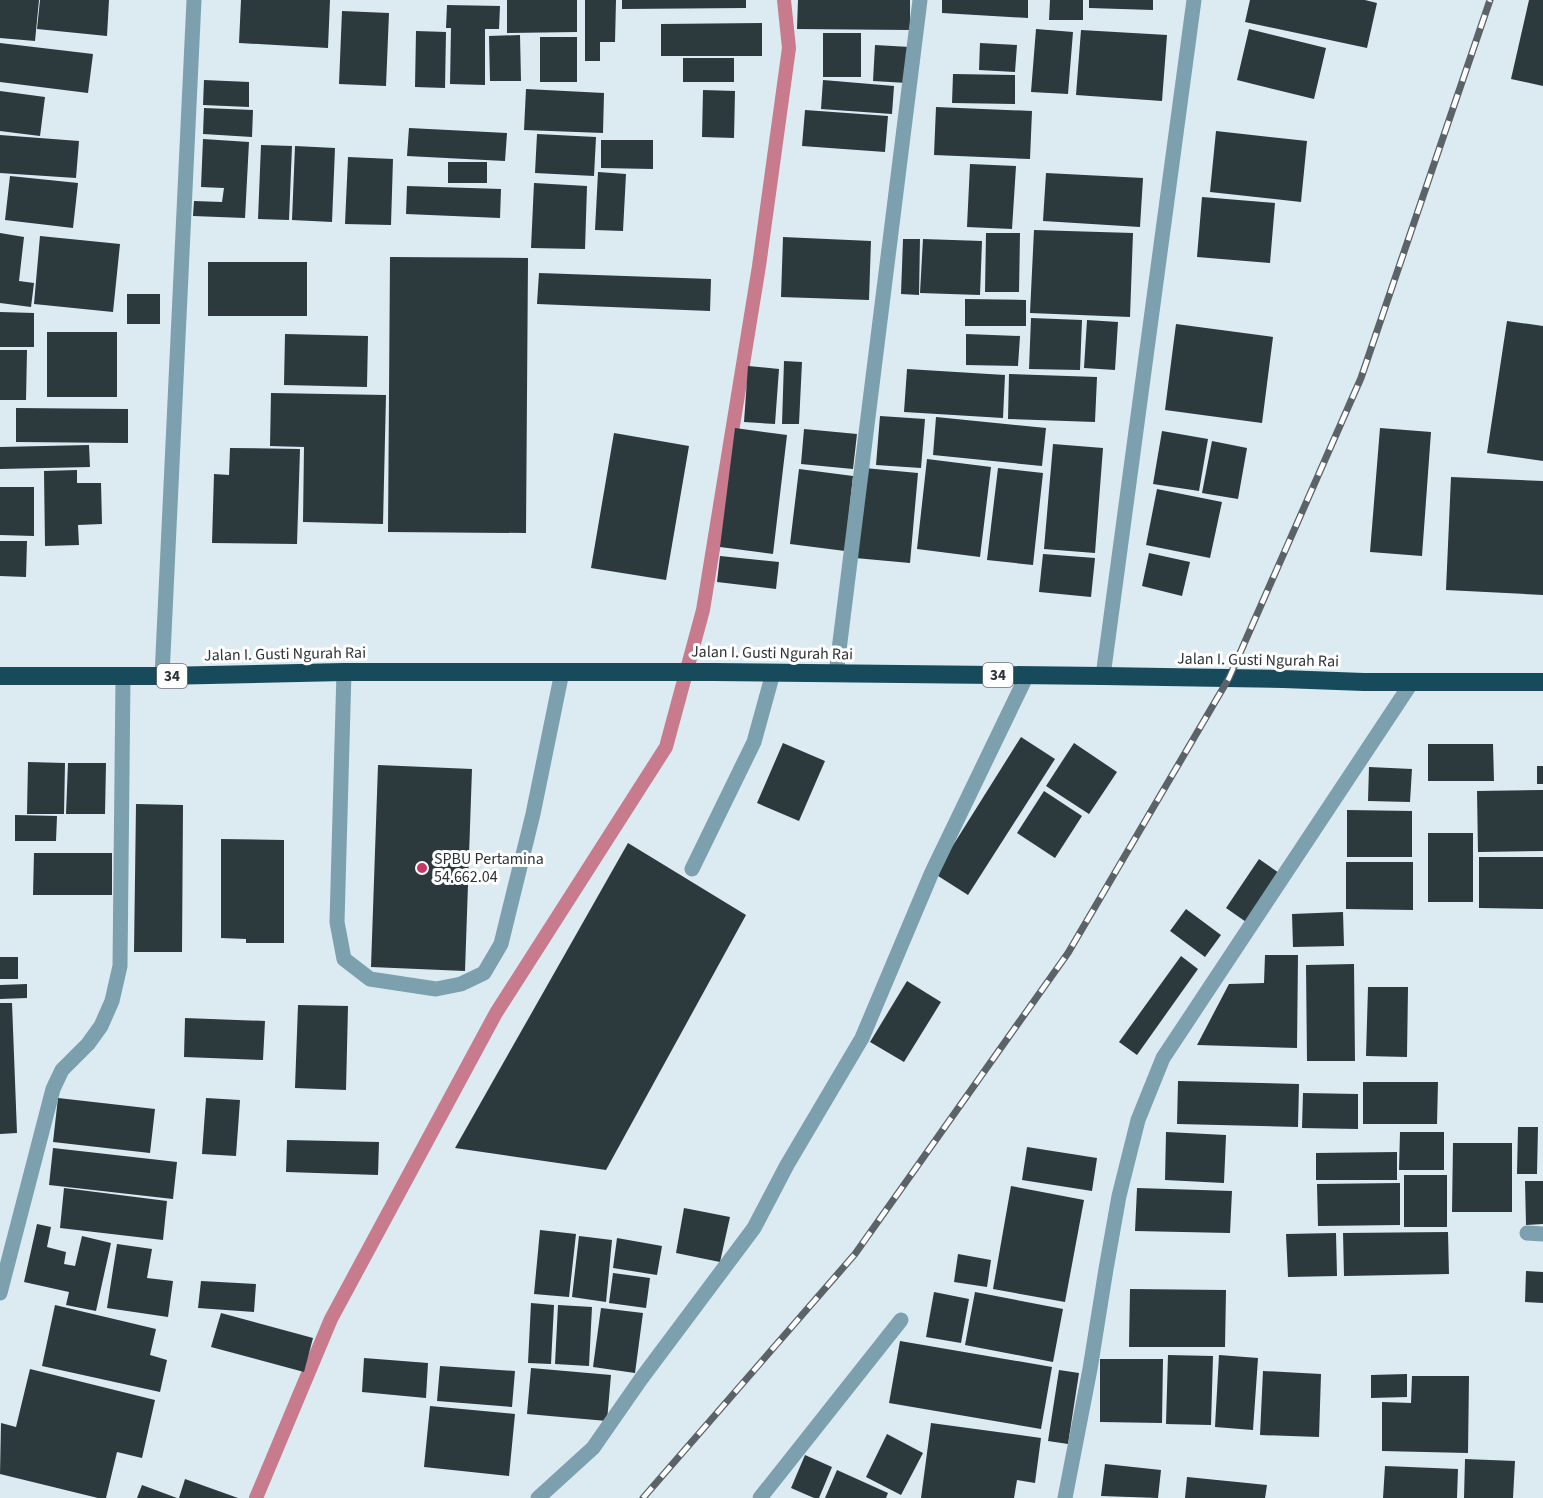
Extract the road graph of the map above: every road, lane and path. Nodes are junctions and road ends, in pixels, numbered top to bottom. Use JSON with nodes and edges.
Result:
{"nodes":[{"id":1,"x":194,"y":0,"type":"edge"},
{"id":2,"x":920,"y":0,"type":"edge"},
{"id":3,"x":1194,"y":0,"type":"edge"},
{"id":4,"x":344,"y":672,"type":"junction"},
{"id":5,"x":562,"y":672,"type":"junction"},
{"id":6,"x":772,"y":673,"type":"junction"},
{"id":7,"x":836,"y":674,"type":"junction"},
{"id":8,"x":0,"y":675,"type":"edge"},
{"id":9,"x":1027,"y":675,"type":"junction"},
{"id":10,"x":123,"y":676,"type":"junction"},
{"id":11,"x":162,"y":676,"type":"junction"},
{"id":12,"x":1103,"y":676,"type":"junction"},
{"id":13,"x":1412,"y":682,"type":"junction"},
{"id":14,"x":1543,"y":682,"type":"edge"},
{"id":15,"x":692,"y":869,"type":"dead end"},
{"id":16,"x":1527,"y":1233,"type":"dead end"},
{"id":17,"x":1543,"y":1234,"type":"edge"},
{"id":18,"x":0,"y":1293,"type":"edge"},
{"id":19,"x":901,"y":1320,"type":"dead end"},
{"id":20,"x":538,"y":1498,"type":"edge"},
{"id":21,"x":760,"y":1498,"type":"edge"},
{"id":22,"x":1065,"y":1498,"type":"edge"}],
"edges":[{"from":1,"to":11,"type":"street"},
{"from":2,"to":7,"type":"street"},
{"from":3,"to":12,"type":"street"},
{"from":4,"to":5,"type":"highway","name":"Jalan I. Gusti Ngurah Rai","number":"34"},
{"from":4,"to":5,"type":"street"},
{"from":4,"to":11,"type":"highway","name":"Jalan I. Gusti Ngurah Rai","number":"34"},
{"from":5,"to":6,"type":"highway","name":"Jalan I. Gusti Ngurah Rai","number":"34"},
{"from":6,"to":7,"type":"highway","name":"Jalan I. Gusti Ngurah Rai","number":"34"},
{"from":6,"to":15,"type":"street"},
{"from":7,"to":9,"type":"highway","name":"Jalan I. Gusti Ngurah Rai","number":"34"},
{"from":8,"to":10,"type":"highway","name":"Jalan I. Gusti Ngurah Rai","number":"34"},
{"from":9,"to":12,"type":"highway","name":"Jalan I. Gusti Ngurah Rai","number":"34"},
{"from":9,"to":20,"type":"street"},
{"from":10,"to":11,"type":"highway","name":"Jalan I. Gusti Ngurah Rai","number":"34"},
{"from":10,"to":18,"type":"street"},
{"from":12,"to":13,"type":"highway","name":"Jalan I. Gusti Ngurah Rai","number":"34"},
{"from":13,"to":14,"type":"highway","name":"Jalan I. Gusti Ngurah Rai"},
{"from":13,"to":22,"type":"street"},
{"from":16,"to":17,"type":"street"},
{"from":19,"to":21,"type":"street"}]}
